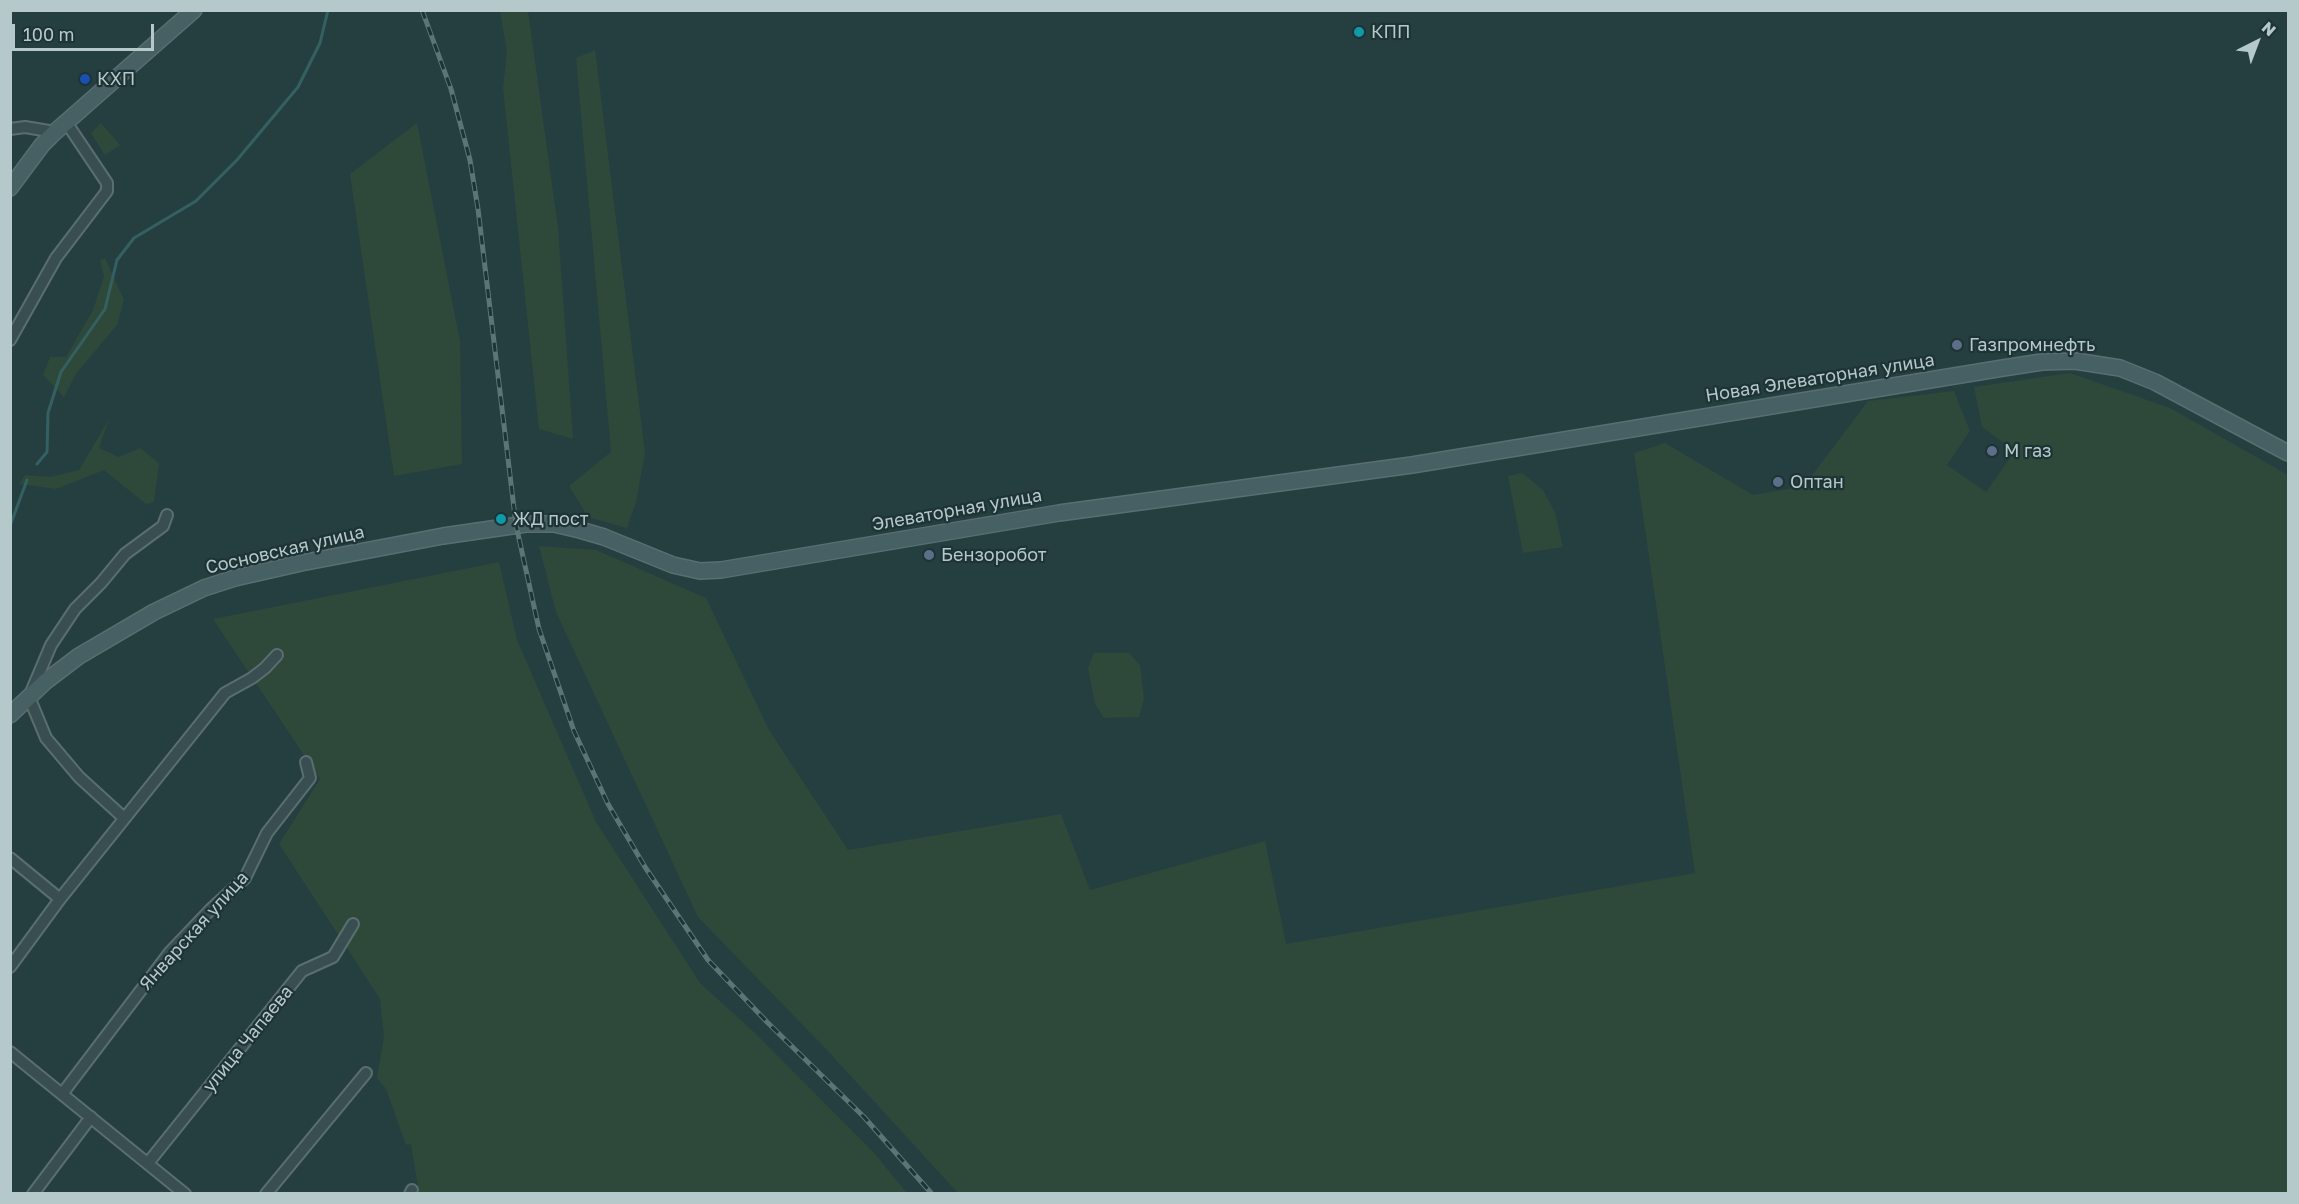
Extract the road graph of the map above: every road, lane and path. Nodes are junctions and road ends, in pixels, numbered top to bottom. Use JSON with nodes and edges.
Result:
{"nodes":[{"id":1,"x":194,"y":10,"type":"edge"},
{"id":2,"x":61,"y":127,"type":"junction"},
{"id":3,"x":10,"y":129,"type":"edge"},
{"id":4,"x":10,"y":188,"type":"edge"},
{"id":5,"x":16,"y":320,"type":"edge"},
{"id":6,"x":10,"y":339,"type":"edge"},
{"id":7,"x":2289,"y":453,"type":"edge"},
{"id":8,"x":1412,"y":465,"type":"joint"},
{"id":9,"x":167,"y":515,"type":"dead end"},
{"id":10,"x":512,"y":526,"type":"joint"},
{"id":11,"x":277,"y":655,"type":"dead end"},
{"id":12,"x":29,"y":697,"type":"junction"},
{"id":13,"x":10,"y":715,"type":"edge"},
{"id":14,"x":306,"y":762,"type":"dead end"},
{"id":15,"x":124,"y":818,"type":"junction"},
{"id":16,"x":10,"y":858,"type":"edge"},
{"id":17,"x":60,"y":899,"type":"junction"},
{"id":18,"x":352,"y":924,"type":"dead end"},
{"id":19,"x":10,"y":967,"type":"edge"},
{"id":20,"x":10,"y":1052,"type":"edge"},
{"id":21,"x":366,"y":1073,"type":"dead end"},
{"id":22,"x":62,"y":1094,"type":"junction"},
{"id":23,"x":91,"y":1117,"type":"junction"},
{"id":24,"x":148,"y":1163,"type":"junction"},
{"id":25,"x":33,"y":1194,"type":"edge"},
{"id":26,"x":185,"y":1194,"type":"edge"},
{"id":27,"x":266,"y":1194,"type":"edge"}],
"edges":[{"from":1,"to":2,"type":"main road"},
{"from":2,"to":3,"type":"street"},
{"from":2,"to":4,"type":"main road"},
{"from":2,"to":5,"type":"street"},
{"from":5,"to":6,"type":"street"},
{"from":7,"to":8,"type":"main road","name":"Новая Элеваторная улица"},
{"from":8,"to":10,"type":"main road","name":"Элеваторная улица"},
{"from":9,"to":12,"type":"street","name":"Сосновская улица"},
{"from":10,"to":12,"type":"main road","name":"Сосновская улица"},
{"from":11,"to":15,"type":"street"},
{"from":12,"to":13,"type":"main road","name":"Сосновская улица"},
{"from":12,"to":15,"type":"street"},
{"from":14,"to":22,"type":"street","name":"Январская улица"},
{"from":15,"to":17,"type":"street"},
{"from":16,"to":17,"type":"street"},
{"from":17,"to":19,"type":"street"},
{"from":18,"to":24,"type":"street","name":"улица Чапаева"},
{"from":20,"to":22,"type":"street"},
{"from":21,"to":27,"type":"street"},
{"from":22,"to":23,"type":"street"},
{"from":23,"to":24,"type":"street"},
{"from":23,"to":25,"type":"street"},
{"from":24,"to":26,"type":"street"}]}
